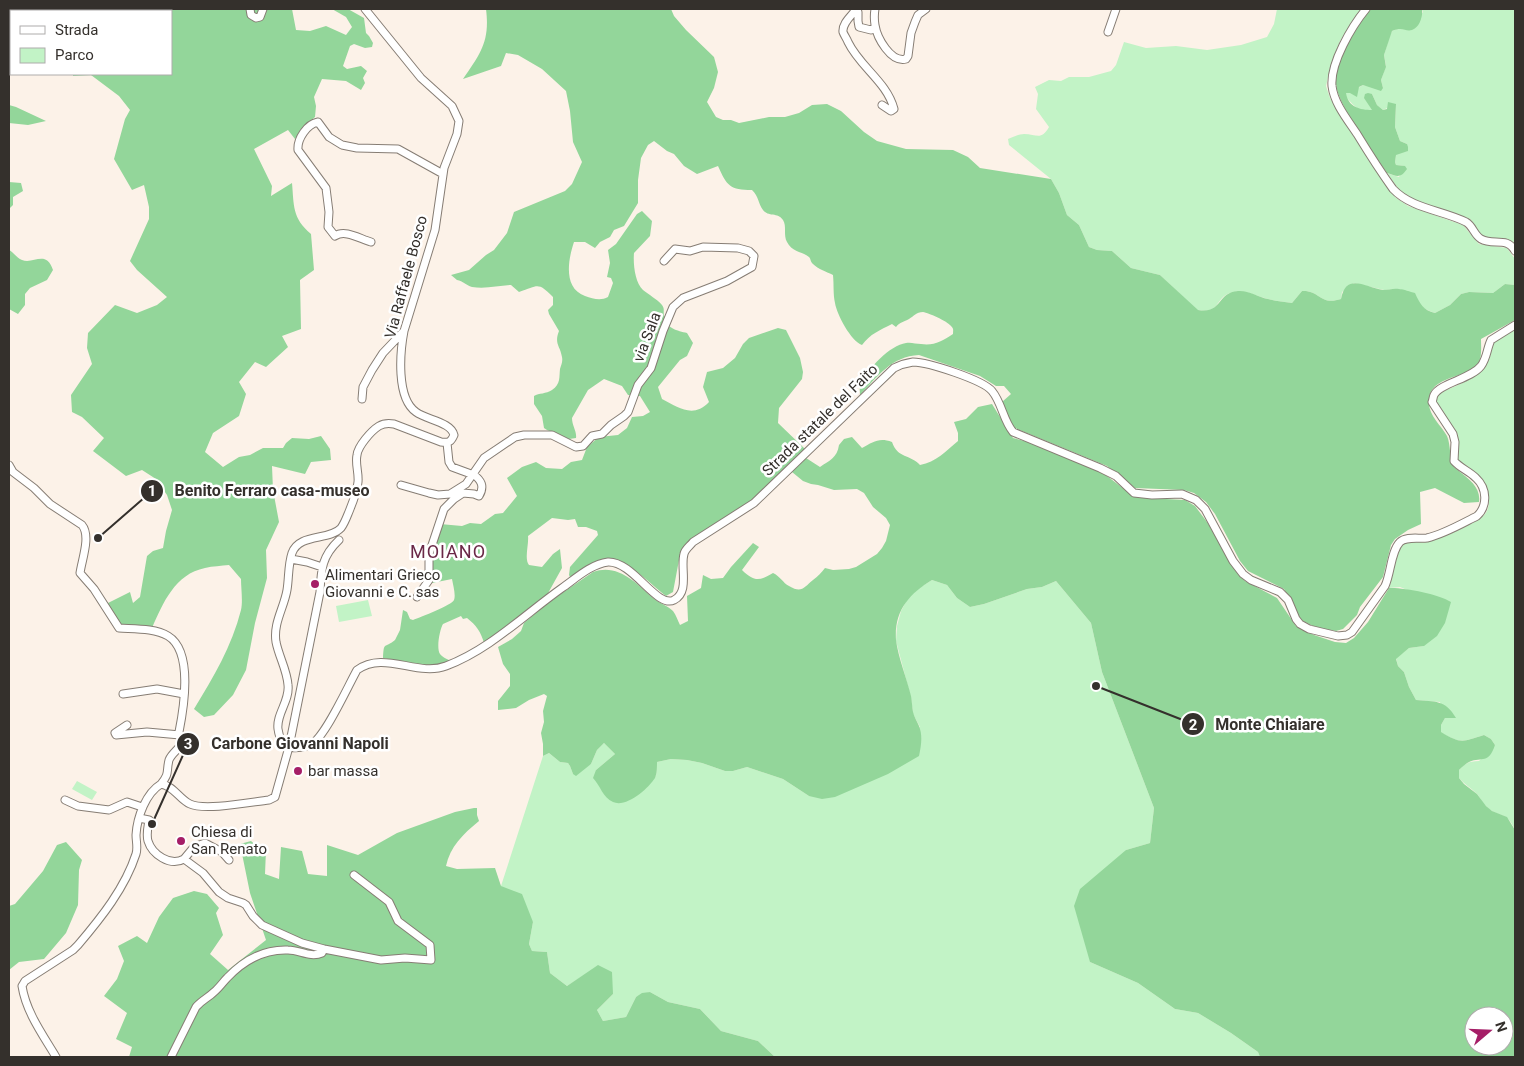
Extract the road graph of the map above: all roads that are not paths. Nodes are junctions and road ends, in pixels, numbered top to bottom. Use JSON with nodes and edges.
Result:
{"nodes":[{"id":1,"x":250,"y":9,"type":"edge"},
{"id":2,"x":263,"y":9,"type":"edge"},
{"id":3,"x":365,"y":9,"type":"edge"},
{"id":4,"x":875,"y":9,"type":"edge"},
{"id":5,"x":1116,"y":9,"type":"edge"},
{"id":6,"x":1366,"y":9,"type":"edge"},
{"id":7,"x":923,"y":11,"type":"edge"},
{"id":8,"x":875,"y":28,"type":"junction"},
{"id":9,"x":1108,"y":32,"type":"dead end"},
{"id":10,"x":882,"y":105,"type":"dead end"},
{"id":11,"x":443,"y":174,"type":"junction"},
{"id":12,"x":371,"y":242,"type":"dead end"},
{"id":13,"x":1515,"y":251,"type":"edge"},
{"id":14,"x":664,"y":261,"type":"dead end"},
{"id":15,"x":1515,"y":325,"type":"edge"},
{"id":16,"x":404,"y":331,"type":"junction"},
{"id":17,"x":362,"y":399,"type":"dead end"},
{"id":18,"x":447,"y":443,"type":"junction"},
{"id":19,"x":9,"y":465,"type":"edge"},
{"id":20,"x":473,"y":475,"type":"junction"},
{"id":21,"x":401,"y":485,"type":"dead end"},
{"id":22,"x":339,"y":540,"type":"dead end"},
{"id":23,"x":291,"y":559,"type":"junction"},
{"id":24,"x":322,"y":567,"type":"junction"},
{"id":25,"x":417,"y":597,"type":"dead end"},
{"id":26,"x":124,"y":694,"type":"dead end"},
{"id":27,"x":184,"y":694,"type":"junction"},
{"id":28,"x":127,"y":725,"type":"dead end"},
{"id":29,"x":180,"y":735,"type":"junction"},
{"id":30,"x":289,"y":747,"type":"junction"},
{"id":31,"x":161,"y":784,"type":"junction"},
{"id":32,"x":65,"y":800,"type":"dead end"},
{"id":33,"x":142,"y":808,"type":"junction"},
{"id":34,"x":140,"y":818,"type":"junction"},
{"id":35,"x":184,"y":860,"type":"junction"},
{"id":36,"x":228,"y":860,"type":"dead end"},
{"id":37,"x":354,"y":875,"type":"dead end"},
{"id":38,"x":324,"y":949,"type":"junction"},
{"id":39,"x":56,"y":1057,"type":"edge"},
{"id":40,"x":171,"y":1057,"type":"edge"}],
"edges":[{"from":1,"to":2,"type":"street"},
{"from":3,"to":11,"type":"street","name":"Via Raffaele Bosco"},
{"from":4,"to":8,"type":"street"},
{"from":5,"to":9,"type":"street"},
{"from":6,"to":13,"type":"street"},
{"from":7,"to":8,"type":"street"},
{"from":8,"to":10,"type":"street"},
{"from":11,"to":12,"type":"street"},
{"from":11,"to":16,"type":"street","name":"Via Raffaele Bosco"},
{"from":14,"to":20,"type":"street","name":"via Sala"},
{"from":15,"to":30,"type":"street","name":"Strada statale del Faito"},
{"from":16,"to":17,"type":"street"},
{"from":16,"to":18,"type":"street","name":"Via Raffaele Bosco"},
{"from":18,"to":20,"type":"street"},
{"from":18,"to":23,"type":"street"},
{"from":19,"to":27,"type":"street"},
{"from":20,"to":21,"type":"street"},
{"from":20,"to":25,"type":"street"},
{"from":22,"to":24,"type":"street"},
{"from":23,"to":24,"type":"street"},
{"from":23,"to":30,"type":"street"},
{"from":24,"to":30,"type":"street"},
{"from":26,"to":27,"type":"street"},
{"from":27,"to":29,"type":"street"},
{"from":28,"to":29,"type":"street"},
{"from":29,"to":31,"type":"street"},
{"from":30,"to":31,"type":"street"},
{"from":31,"to":33,"type":"street"},
{"from":32,"to":33,"type":"street"},
{"from":33,"to":34,"type":"street"},
{"from":34,"to":35,"type":"street"},
{"from":34,"to":39,"type":"street"},
{"from":35,"to":36,"type":"street"},
{"from":35,"to":38,"type":"street"},
{"from":37,"to":38,"type":"street"},
{"from":38,"to":40,"type":"street"}]}
